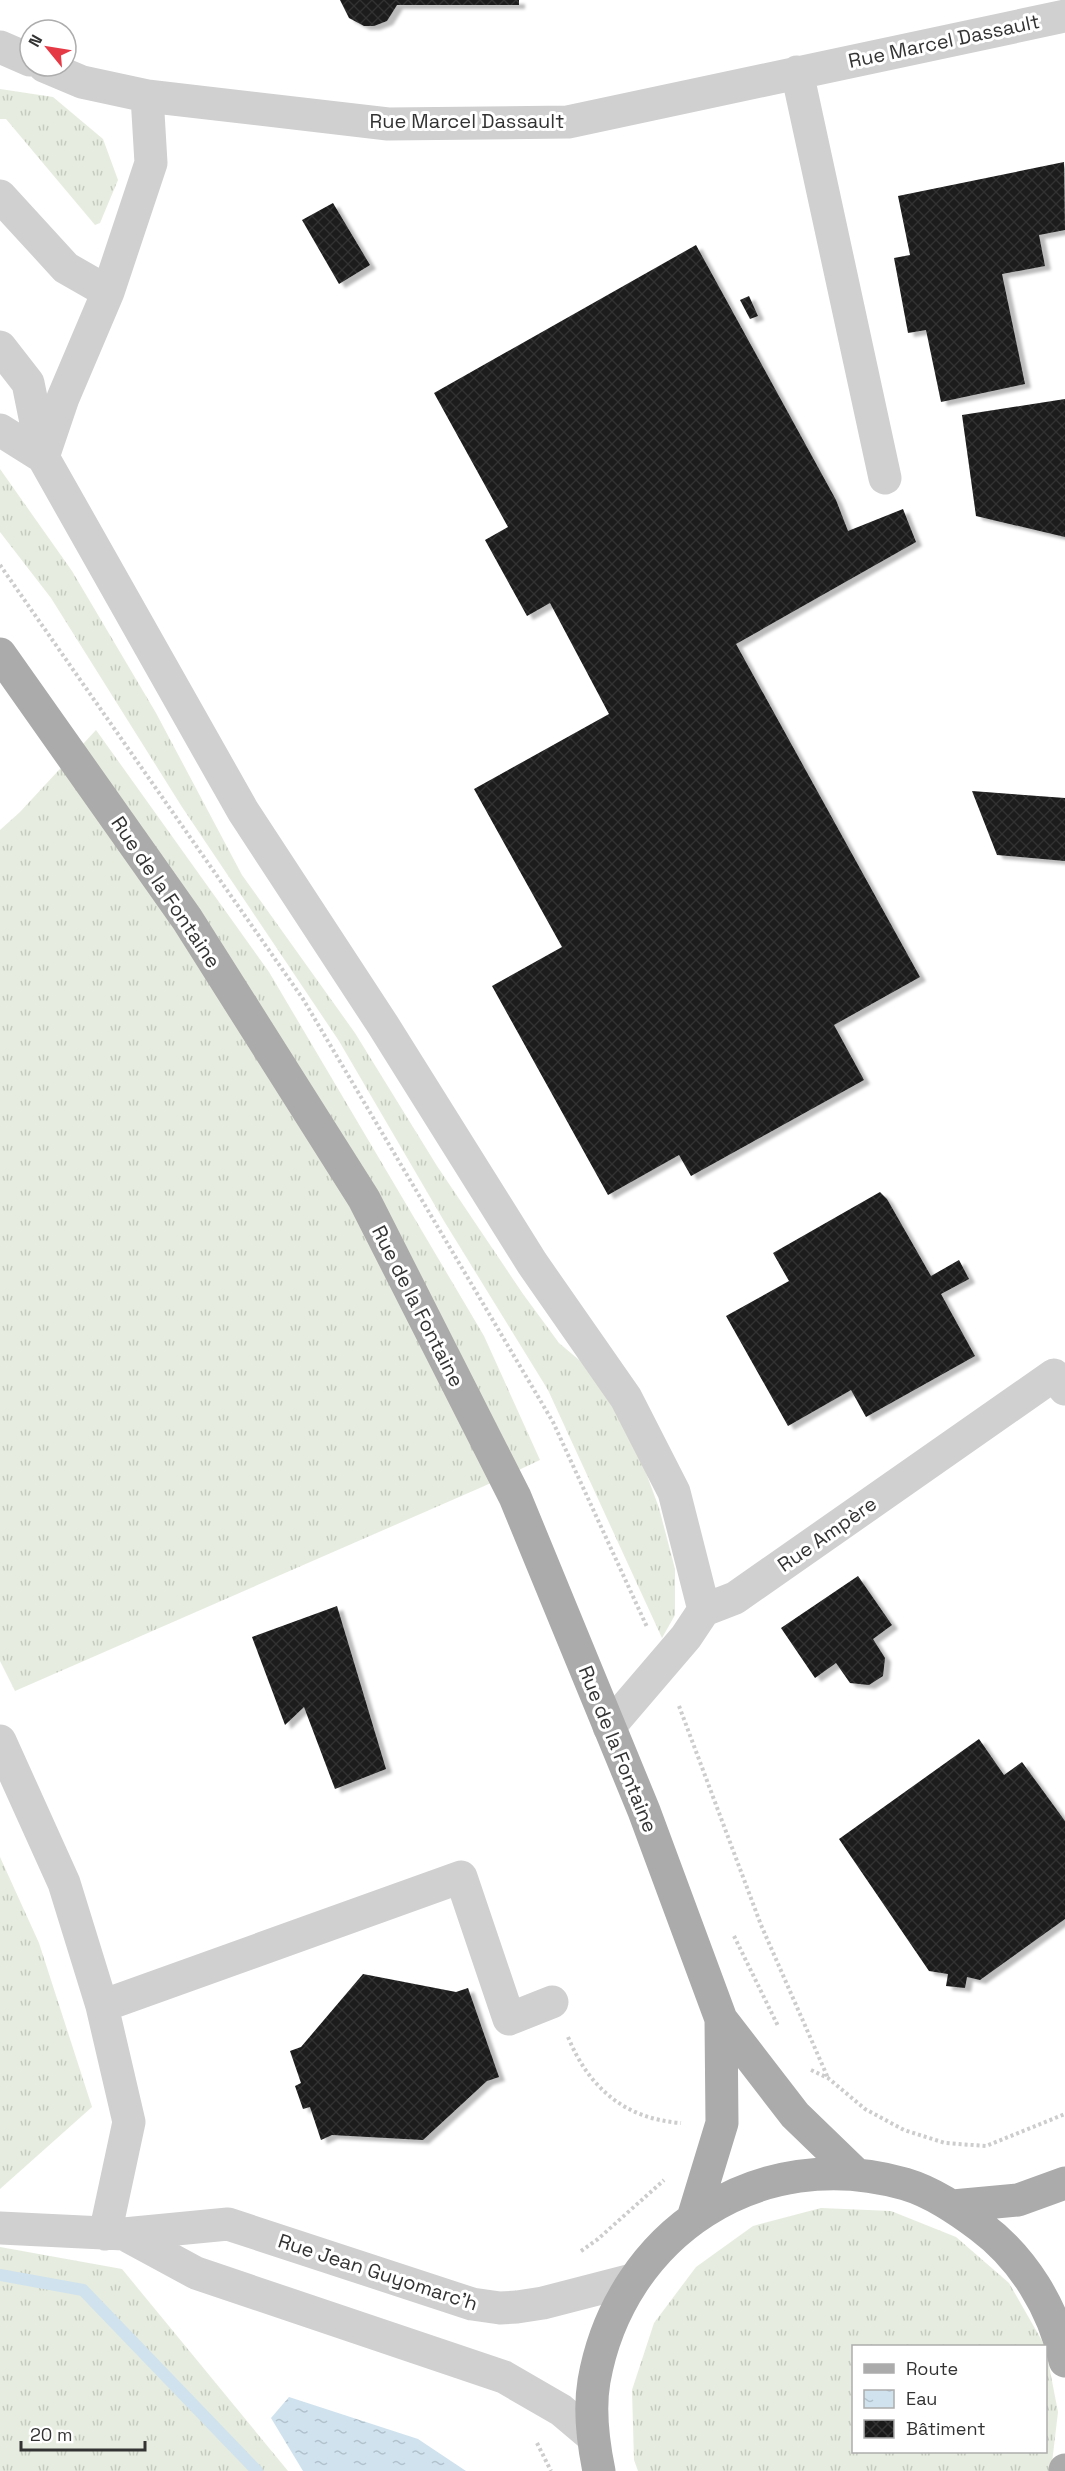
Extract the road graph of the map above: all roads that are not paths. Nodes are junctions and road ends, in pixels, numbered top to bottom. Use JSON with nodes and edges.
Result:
{"nodes":[{"id":1,"x":1065,"y":15,"type":"edge"},
{"id":2,"x":0,"y":47,"type":"edge"},
{"id":3,"x":18,"y":55,"type":"edge"},
{"id":4,"x":797,"y":72,"type":"junction"},
{"id":5,"x":72,"y":78,"type":"edge"},
{"id":6,"x":147,"y":96,"type":"junction"},
{"id":7,"x":0,"y":196,"type":"edge"},
{"id":8,"x":108,"y":292,"type":"junction"},
{"id":9,"x":0,"y":347,"type":"edge"},
{"id":10,"x":0,"y":430,"type":"edge"},
{"id":11,"x":43,"y":457,"type":"junction"},
{"id":12,"x":885,"y":478,"type":"dead end"},
{"id":13,"x":0,"y":654,"type":"edge"},
{"id":14,"x":1065,"y":1389,"type":"edge"},
{"id":15,"x":704,"y":1610,"type":"junction"},
{"id":16,"x":609,"y":1727,"type":"junction"},
{"id":17,"x":0,"y":1741,"type":"edge"},
{"id":18,"x":552,"y":2002,"type":"road end"},
{"id":19,"x":102,"y":2006,"type":"junction"},
{"id":20,"x":721,"y":2019,"type":"junction"},
{"id":21,"x":856,"y":2174,"type":"junction"},
{"id":22,"x":1065,"y":2183,"type":"edge"},
{"id":23,"x":953,"y":2206,"type":"junction"},
{"id":24,"x":693,"y":2218,"type":"junction"},
{"id":25,"x":0,"y":2228,"type":"edge"},
{"id":26,"x":114,"y":2234,"type":"junction"},
{"id":27,"x":632,"y":2280,"type":"junction"},
{"id":28,"x":1064,"y":2343,"type":"edge"},
{"id":29,"x":592,"y":2437,"type":"junction"},
{"id":30,"x":599,"y":2471,"type":"edge"}],
"edges":[{"from":1,"to":4,"type":"street","name":"Rue Marcel Dassault"},
{"from":2,"to":3,"type":"street"},
{"from":4,"to":6,"type":"street","name":"Rue Marcel Dassault"},
{"from":4,"to":12,"type":"street"},
{"from":5,"to":6,"type":"street","name":"Rue Marcel Dassault"},
{"from":6,"to":8,"type":"street"},
{"from":7,"to":8,"type":"street"},
{"from":8,"to":11,"type":"street"},
{"from":9,"to":11,"type":"street"},
{"from":10,"to":11,"type":"street"},
{"from":11,"to":15,"type":"street"},
{"from":13,"to":16,"type":"main road","name":"Rue de la Fontaine"},
{"from":14,"to":15,"type":"street","name":"Rue Ampère"},
{"from":15,"to":16,"type":"street"},
{"from":16,"to":20,"type":"main road","name":"Rue de la Fontaine"},
{"from":17,"to":19,"type":"street"},
{"from":18,"to":19,"type":"street"},
{"from":19,"to":26,"type":"street"},
{"from":20,"to":21,"type":"main road","name":"Rue de la Fontaine"},
{"from":20,"to":24,"type":"main road","name":"Rue de la Fontaine"},
{"from":21,"to":23,"type":"main road"},
{"from":21,"to":24,"type":"main road"},
{"from":22,"to":23,"type":"main road"},
{"from":23,"to":28,"type":"main road"},
{"from":24,"to":27,"type":"main road"},
{"from":25,"to":26,"type":"street","name":"Rue Jean Guyomarc'h"},
{"from":26,"to":27,"type":"street","name":"Rue Jean Guyomarc'h"},
{"from":26,"to":29,"type":"street","name":"Rue Jean Guyomarc'h"},
{"from":27,"to":29,"type":"main road"},
{"from":29,"to":30,"type":"main road"}]}
